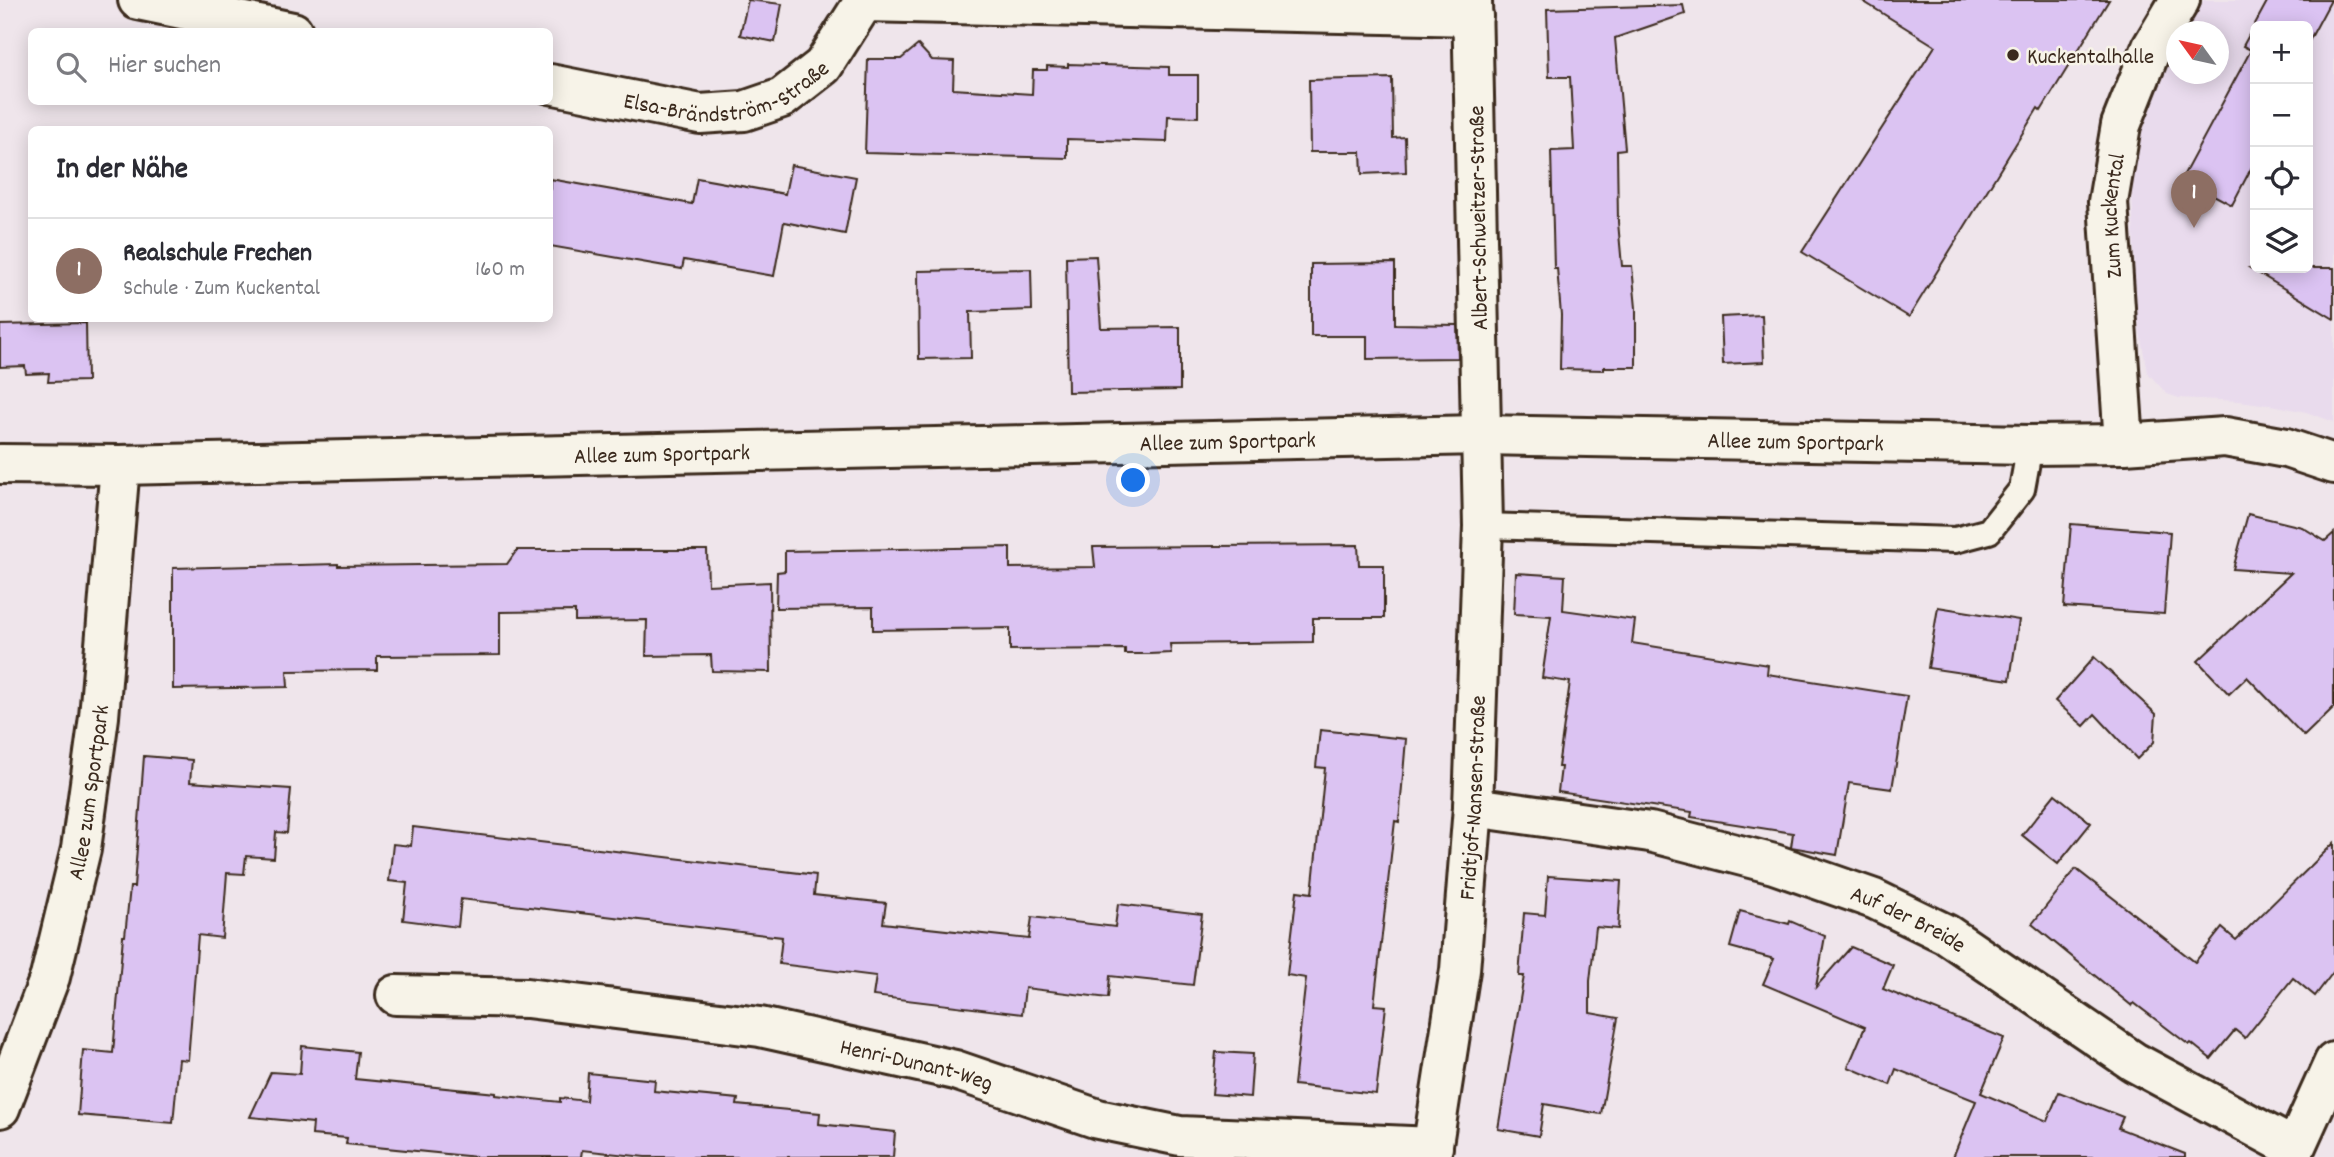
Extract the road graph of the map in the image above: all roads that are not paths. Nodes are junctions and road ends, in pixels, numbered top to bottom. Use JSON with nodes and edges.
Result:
{"nodes":[{"id":1,"x":138,"y":0,"type":"edge"},
{"id":2,"x":2180,"y":0,"type":"edge"},
{"id":3,"x":864,"y":1,"type":"edge"},
{"id":4,"x":1472,"y":8,"type":"edge"},
{"id":5,"x":274,"y":28,"type":"edge"},
{"id":6,"x":553,"y":85,"type":"edge"},
{"id":7,"x":1481,"y":435,"type":"junction"},
{"id":8,"x":2123,"y":444,"type":"junction"},
{"id":9,"x":2030,"y":445,"type":"junction"},
{"id":10,"x":0,"y":464,"type":"edge"},
{"id":11,"x":2334,"y":464,"type":"edge"},
{"id":12,"x":120,"y":465,"type":"junction"},
{"id":13,"x":1483,"y":526,"type":"junction"},
{"id":14,"x":1473,"y":807,"type":"junction"},
{"id":15,"x":396,"y":995,"type":"dead end"},
{"id":16,"x":2334,"y":1062,"type":"edge"},
{"id":17,"x":0,"y":1108,"type":"edge"},
{"id":18,"x":1432,"y":1152,"type":"edge"},
{"id":19,"x":2293,"y":1152,"type":"edge"}],
"edges":[{"from":1,"to":5,"type":"street"},
{"from":2,"to":8,"type":"street","name":"Zum Kuckental"},
{"from":3,"to":4,"type":"street"},
{"from":3,"to":6,"type":"street","name":"Elsa-Brändström-Straße"},
{"from":4,"to":7,"type":"street","name":"Albert-Schweitzer-Straße"},
{"from":7,"to":9,"type":"street","name":"Allee zum Sportpark"},
{"from":7,"to":12,"type":"street","name":"Allee zum Sportpark"},
{"from":7,"to":13,"type":"street","name":"Fridtjof-Nansen-Straße"},
{"from":8,"to":9,"type":"street","name":"Allee zum Sportpark"},
{"from":8,"to":11,"type":"street","name":"Allee zum Sportpark"},
{"from":9,"to":13,"type":"lane"},
{"from":10,"to":12,"type":"street","name":"Allee zum Sportpark"},
{"from":12,"to":17,"type":"street","name":"Allee zum Sportpark"},
{"from":13,"to":14,"type":"street","name":"Fridtjof-Nansen-Straße"},
{"from":14,"to":18,"type":"street","name":"Fridtjof-Nansen-Straße"},
{"from":14,"to":19,"type":"street","name":"Auf der Breide"},
{"from":15,"to":18,"type":"street","name":"Henri-Dunant-Weg"},
{"from":16,"to":19,"type":"street"}]}
